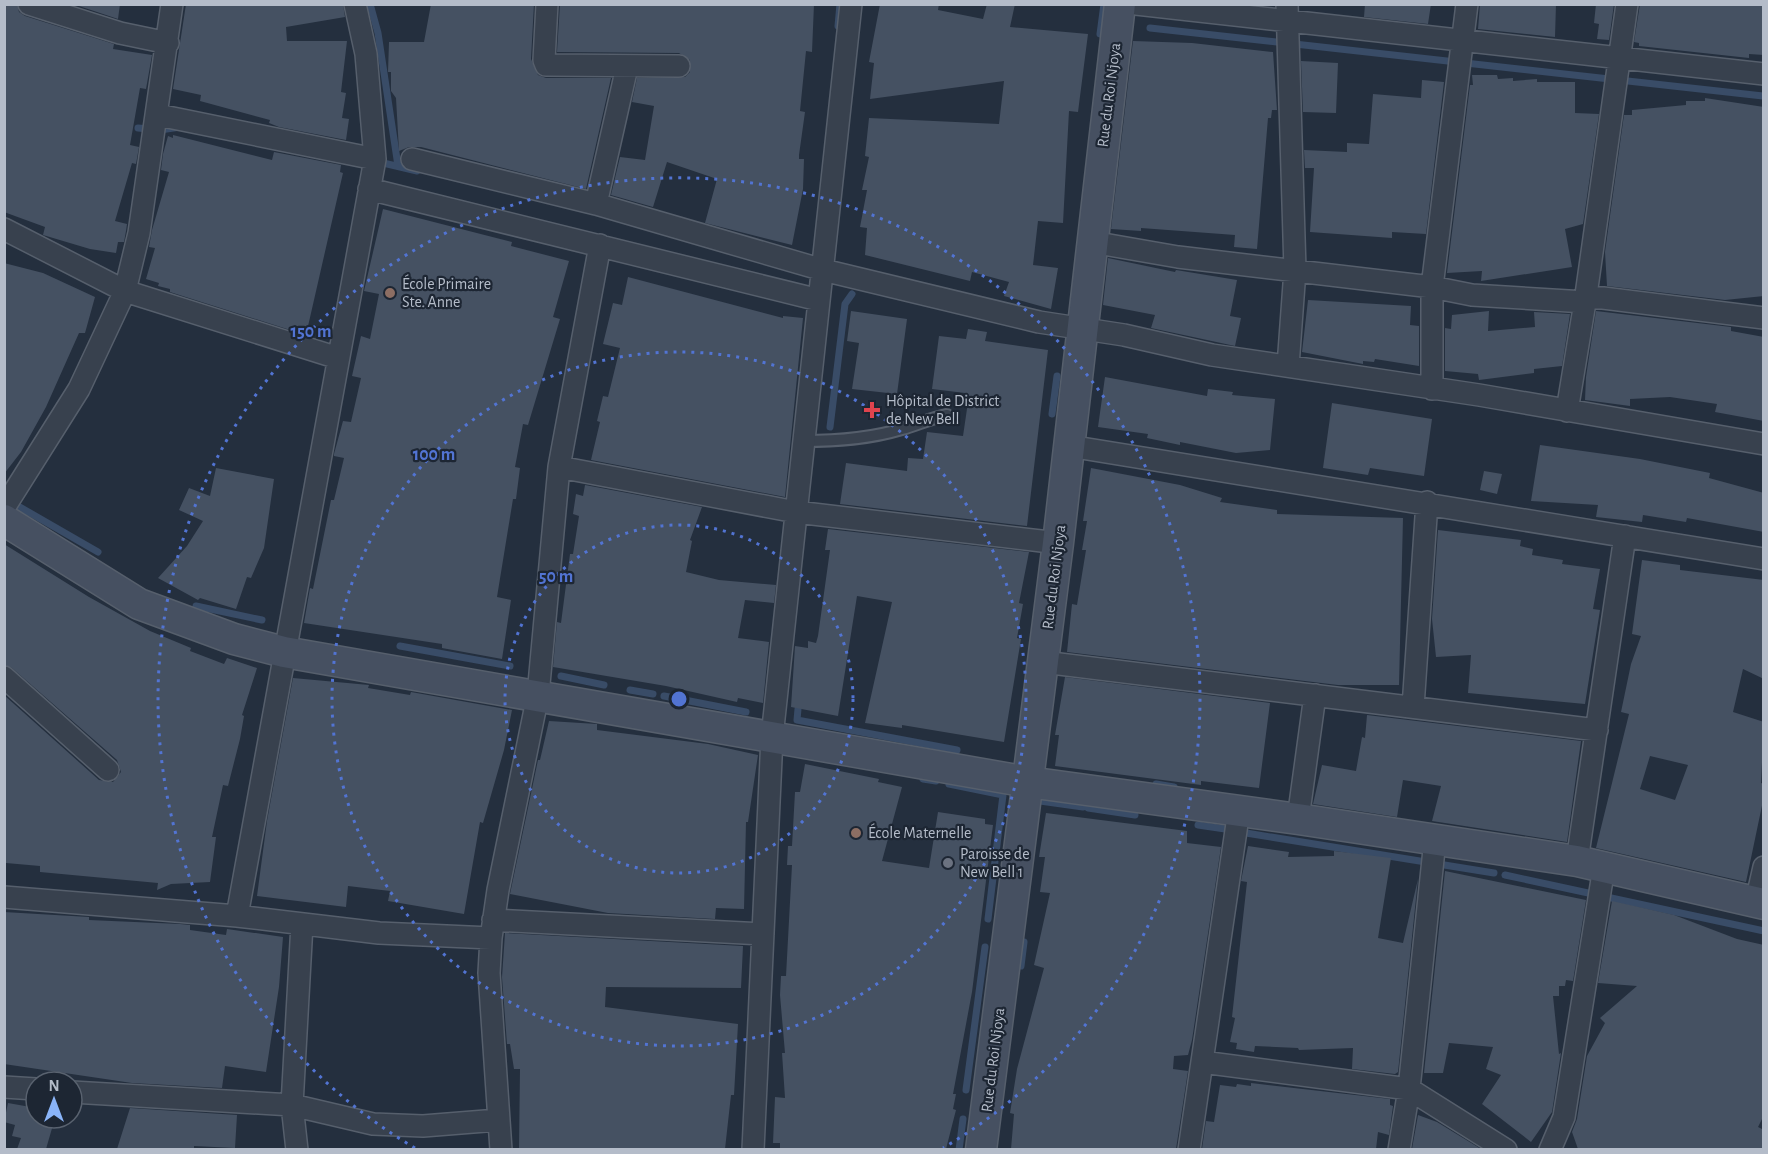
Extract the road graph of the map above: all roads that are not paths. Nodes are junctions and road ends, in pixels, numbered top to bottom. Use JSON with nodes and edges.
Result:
{"nodes":[{"id":1,"x":29,"y":4,"type":"edge"},
{"id":2,"x":172,"y":4,"type":"edge"},
{"id":3,"x":355,"y":4,"type":"edge"},
{"id":4,"x":547,"y":4,"type":"edge"},
{"id":5,"x":850,"y":4,"type":"edge"},
{"id":6,"x":1120,"y":4,"type":"edge"},
{"id":7,"x":1136,"y":4,"type":"edge"},
{"id":8,"x":1467,"y":4,"type":"edge"},
{"id":9,"x":1627,"y":4,"type":"edge"},
{"id":10,"x":1286,"y":13,"type":"edge"},
{"id":11,"x":1460,"y":41,"type":"junction"},
{"id":12,"x":168,"y":44,"type":"junction"},
{"id":13,"x":1621,"y":60,"type":"junction"},
{"id":14,"x":679,"y":66,"type":"dead end"},
{"id":15,"x":627,"y":67,"type":"junction"},
{"id":16,"x":1764,"y":74,"type":"edge"},
{"id":17,"x":158,"y":115,"type":"junction"},
{"id":18,"x":375,"y":159,"type":"junction"},
{"id":19,"x":412,"y":159,"type":"dead end"},
{"id":20,"x":369,"y":189,"type":"junction"},
{"id":21,"x":596,"y":204,"type":"junction"},
{"id":22,"x":4,"y":229,"type":"edge"},
{"id":23,"x":1092,"y":242,"type":"junction"},
{"id":24,"x":600,"y":245,"type":"junction"},
{"id":25,"x":823,"y":270,"type":"junction"},
{"id":26,"x":1295,"y":270,"type":"junction"},
{"id":27,"x":1432,"y":287,"type":"junction"},
{"id":28,"x":125,"y":291,"type":"junction"},
{"id":29,"x":819,"y":300,"type":"junction"},
{"id":30,"x":1586,"y":302,"type":"junction"},
{"id":31,"x":1764,"y":318,"type":"edge"},
{"id":32,"x":1082,"y":329,"type":"junction"},
{"id":33,"x":338,"y":358,"type":"junction"},
{"id":34,"x":1288,"y":366,"type":"junction"},
{"id":35,"x":1432,"y":389,"type":"junction"},
{"id":36,"x":1567,"y":411,"type":"junction"},
{"id":37,"x":947,"y":415,"type":"dead end"},
{"id":38,"x":803,"y":441,"type":"junction"},
{"id":39,"x":1764,"y":444,"type":"edge"},
{"id":40,"x":1069,"y":447,"type":"junction"},
{"id":41,"x":559,"y":467,"type":"junction"},
{"id":42,"x":1427,"y":502,"type":"junction"},
{"id":43,"x":4,"y":508,"type":"edge"},
{"id":44,"x":796,"y":512,"type":"junction"},
{"id":45,"x":4,"y":520,"type":"edge"},
{"id":46,"x":1625,"y":536,"type":"junction"},
{"id":47,"x":1058,"y":543,"type":"junction"},
{"id":48,"x":1764,"y":558,"type":"edge"},
{"id":49,"x":284,"y":652,"type":"junction"},
{"id":50,"x":1043,"y":662,"type":"junction"},
{"id":51,"x":4,"y":678,"type":"edge"},
{"id":52,"x":538,"y":695,"type":"junction"},
{"id":53,"x":1315,"y":695,"type":"junction"},
{"id":54,"x":1413,"y":707,"type":"junction"},
{"id":55,"x":1597,"y":730,"type":"junction"},
{"id":56,"x":772,"y":737,"type":"junction"},
{"id":57,"x":108,"y":770,"type":"dead end"},
{"id":58,"x":1028,"y":782,"type":"junction"},
{"id":59,"x":1239,"y":810,"type":"junction"},
{"id":60,"x":1298,"y":819,"type":"junction"},
{"id":61,"x":1435,"y":840,"type":"junction"},
{"id":62,"x":1590,"y":864,"type":"junction"},
{"id":63,"x":1764,"y":867,"type":"edge"},
{"id":64,"x":4,"y":897,"type":"edge"},
{"id":65,"x":1760,"y":903,"type":"edge"},
{"id":66,"x":237,"y":916,"type":"junction"},
{"id":67,"x":302,"y":924,"type":"junction"},
{"id":68,"x":492,"y":929,"type":"junction"},
{"id":69,"x":763,"y":934,"type":"junction"},
{"id":70,"x":1202,"y":1062,"type":"junction"},
{"id":71,"x":4,"y":1087,"type":"edge"},
{"id":72,"x":24,"y":1088,"type":"edge"},
{"id":73,"x":1408,"y":1089,"type":"junction"},
{"id":74,"x":84,"y":1093,"type":"edge"},
{"id":75,"x":292,"y":1106,"type":"junction"},
{"id":76,"x":498,"y":1120,"type":"junction"},
{"id":77,"x":297,"y":1149,"type":"edge"},
{"id":78,"x":501,"y":1149,"type":"edge"},
{"id":79,"x":753,"y":1149,"type":"edge"},
{"id":80,"x":981,"y":1149,"type":"edge"},
{"id":81,"x":1189,"y":1149,"type":"edge"},
{"id":82,"x":1399,"y":1149,"type":"edge"},
{"id":83,"x":1506,"y":1149,"type":"edge"},
{"id":84,"x":1550,"y":1149,"type":"edge"}],
"edges":[{"from":1,"to":12,"type":"street"},
{"from":2,"to":12,"type":"street"},
{"from":3,"to":18,"type":"street"},
{"from":4,"to":15,"type":"street"},
{"from":5,"to":25,"type":"street"},
{"from":6,"to":23,"type":"street","name":"Rue du Roi Njoya"},
{"from":7,"to":10,"type":"street"},
{"from":8,"to":11,"type":"street"},
{"from":9,"to":13,"type":"street"},
{"from":10,"to":11,"type":"street"},
{"from":10,"to":26,"type":"street"},
{"from":11,"to":13,"type":"street"},
{"from":11,"to":27,"type":"street"},
{"from":12,"to":17,"type":"street"},
{"from":13,"to":16,"type":"street"},
{"from":13,"to":30,"type":"street"},
{"from":14,"to":15,"type":"street"},
{"from":15,"to":21,"type":"street"},
{"from":17,"to":18,"type":"street"},
{"from":17,"to":28,"type":"street"},
{"from":18,"to":20,"type":"street"},
{"from":19,"to":21,"type":"street"},
{"from":20,"to":24,"type":"street"},
{"from":20,"to":33,"type":"street"},
{"from":21,"to":25,"type":"street"},
{"from":22,"to":28,"type":"street"},
{"from":23,"to":26,"type":"street"},
{"from":23,"to":32,"type":"street","name":"Rue du Roi Njoya"},
{"from":24,"to":29,"type":"street"},
{"from":24,"to":41,"type":"street"},
{"from":25,"to":29,"type":"street"},
{"from":25,"to":32,"type":"street"},
{"from":26,"to":27,"type":"street"},
{"from":26,"to":34,"type":"street"},
{"from":27,"to":30,"type":"street"},
{"from":27,"to":35,"type":"street"},
{"from":28,"to":33,"type":"street"},
{"from":28,"to":43,"type":"street"},
{"from":29,"to":38,"type":"street"},
{"from":30,"to":31,"type":"street"},
{"from":30,"to":36,"type":"street"},
{"from":32,"to":34,"type":"street"},
{"from":32,"to":40,"type":"street","name":"Rue du Roi Njoya"},
{"from":33,"to":49,"type":"street"},
{"from":34,"to":35,"type":"street"},
{"from":35,"to":36,"type":"street"},
{"from":36,"to":39,"type":"street"},
{"from":37,"to":38,"type":"lane"},
{"from":38,"to":44,"type":"street"},
{"from":40,"to":42,"type":"street"},
{"from":40,"to":47,"type":"street","name":"Rue du Roi Njoya"},
{"from":41,"to":44,"type":"street"},
{"from":41,"to":52,"type":"street"},
{"from":42,"to":46,"type":"street"},
{"from":42,"to":54,"type":"street"},
{"from":44,"to":47,"type":"street"},
{"from":44,"to":56,"type":"street"},
{"from":45,"to":49,"type":"street"},
{"from":46,"to":48,"type":"street"},
{"from":46,"to":55,"type":"street"},
{"from":47,"to":50,"type":"street","name":"Rue du Roi Njoya"},
{"from":49,"to":52,"type":"street"},
{"from":49,"to":66,"type":"street"},
{"from":50,"to":53,"type":"street"},
{"from":50,"to":58,"type":"street","name":"Rue du Roi Njoya"},
{"from":51,"to":57,"type":"street"},
{"from":52,"to":56,"type":"street"},
{"from":52,"to":68,"type":"street"},
{"from":53,"to":54,"type":"street"},
{"from":53,"to":60,"type":"street"},
{"from":54,"to":55,"type":"street"},
{"from":55,"to":62,"type":"street"},
{"from":56,"to":58,"type":"street"},
{"from":56,"to":69,"type":"street"},
{"from":58,"to":59,"type":"street"},
{"from":58,"to":80,"type":"street","name":"Rue du Roi Njoya"},
{"from":59,"to":60,"type":"street"},
{"from":59,"to":70,"type":"street"},
{"from":60,"to":61,"type":"street"},
{"from":61,"to":62,"type":"street"},
{"from":61,"to":73,"type":"street"},
{"from":62,"to":65,"type":"street"},
{"from":62,"to":84,"type":"street"},
{"from":63,"to":65,"type":"street"},
{"from":64,"to":66,"type":"street"},
{"from":66,"to":67,"type":"street"},
{"from":67,"to":68,"type":"street"},
{"from":67,"to":75,"type":"street"},
{"from":68,"to":69,"type":"street"},
{"from":68,"to":76,"type":"street"},
{"from":69,"to":79,"type":"street"},
{"from":70,"to":73,"type":"street"},
{"from":70,"to":81,"type":"street"},
{"from":71,"to":72,"type":"street"},
{"from":73,"to":82,"type":"street"},
{"from":73,"to":83,"type":"street"},
{"from":74,"to":75,"type":"street"},
{"from":75,"to":76,"type":"street"},
{"from":75,"to":77,"type":"street"},
{"from":76,"to":78,"type":"street"}]}
